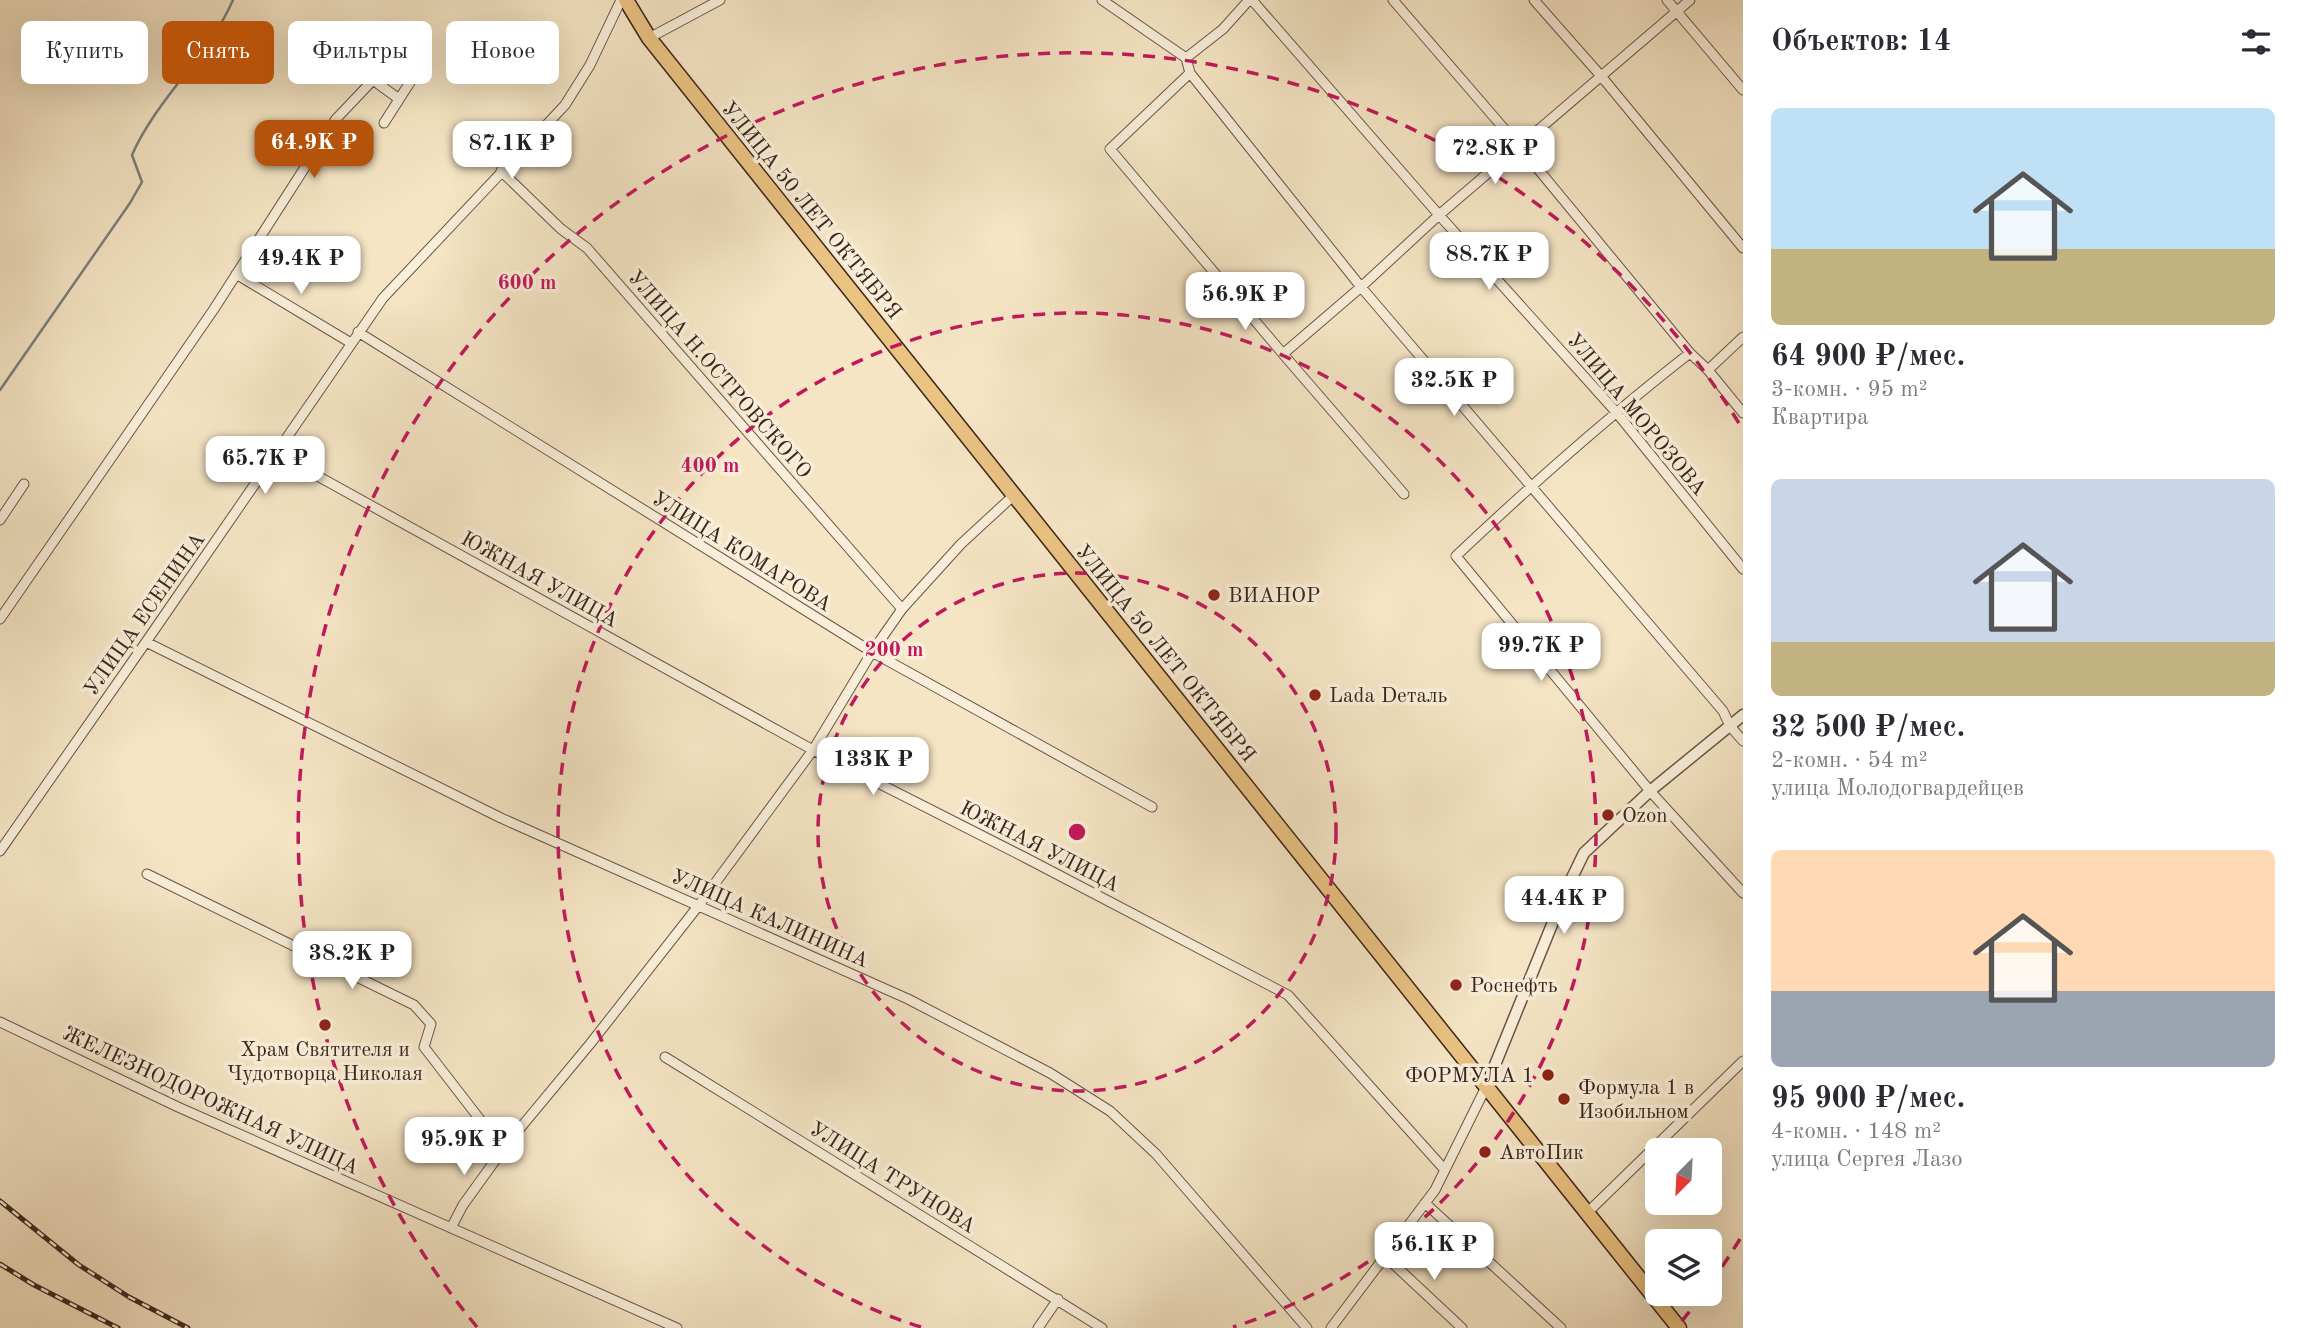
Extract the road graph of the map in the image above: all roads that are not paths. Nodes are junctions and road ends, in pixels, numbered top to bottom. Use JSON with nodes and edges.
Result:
{"nodes":[{"id":1,"x":624,"y":0,"type":"edge"},
{"id":2,"x":720,"y":0,"type":"edge"},
{"id":3,"x":1102,"y":0,"type":"edge"},
{"id":4,"x":1251,"y":0,"type":"edge"},
{"id":5,"x":1393,"y":0,"type":"edge"},
{"id":6,"x":1534,"y":0,"type":"edge"},
{"id":7,"x":1667,"y":0,"type":"edge"},
{"id":8,"x":1690,"y":0,"type":"edge"},
{"id":9,"x":1677,"y":12,"type":"junction"},
{"id":10,"x":649,"y":38,"type":"junction"},
{"id":11,"x":1186,"y":58,"type":"junction"},
{"id":12,"x":1190,"y":73,"type":"junction"},
{"id":13,"x":1601,"y":76,"type":"junction"},
{"id":14,"x":409,"y":84,"type":"edge"},
{"id":15,"x":1743,"y":90,"type":"edge"},
{"id":16,"x":399,"y":99,"type":"junction"},
{"id":17,"x":384,"y":123,"type":"dead end"},
{"id":18,"x":1519,"y":146,"type":"junction"},
{"id":19,"x":501,"y":171,"type":"junction"},
{"id":20,"x":1439,"y":215,"type":"junction"},
{"id":21,"x":1743,"y":248,"type":"edge"},
{"id":22,"x":236,"y":274,"type":"junction"},
{"id":23,"x":1361,"y":287,"type":"junction"},
{"id":24,"x":358,"y":332,"type":"junction"},
{"id":25,"x":1743,"y":337,"type":"edge"},
{"id":26,"x":351,"y":343,"type":"junction"},
{"id":27,"x":1690,"y":353,"type":"junction"},
{"id":28,"x":1283,"y":354,"type":"junction"},
{"id":29,"x":1708,"y":370,"type":"junction"},
{"id":30,"x":1616,"y":412,"type":"junction"},
{"id":31,"x":1743,"y":413,"type":"edge"},
{"id":32,"x":276,"y":453,"type":"junction"},
{"id":33,"x":24,"y":484,"type":"dead end"},
{"id":34,"x":1531,"y":486,"type":"junction"},
{"id":35,"x":1404,"y":494,"type":"dead end"},
{"id":36,"x":1013,"y":496,"type":"junction"},
{"id":37,"x":0,"y":520,"type":"edge"},
{"id":38,"x":1743,"y":569,"type":"edge"},
{"id":39,"x":902,"y":609,"type":"junction"},
{"id":40,"x":0,"y":619,"type":"edge"},
{"id":41,"x":146,"y":642,"type":"junction"},
{"id":42,"x":872,"y":652,"type":"junction"},
{"id":43,"x":1743,"y":715,"type":"edge"},
{"id":44,"x":1730,"y":726,"type":"junction"},
{"id":45,"x":1743,"y":741,"type":"edge"},
{"id":46,"x":813,"y":750,"type":"junction"},
{"id":47,"x":1650,"y":791,"type":"junction"},
{"id":48,"x":1152,"y":807,"type":"dead end"},
{"id":49,"x":0,"y":851,"type":"edge"},
{"id":50,"x":148,"y":874,"type":"dead end"},
{"id":51,"x":1743,"y":893,"type":"edge"},
{"id":52,"x":699,"y":905,"type":"junction"},
{"id":53,"x":0,"y":1021,"type":"edge"},
{"id":54,"x":665,"y":1057,"type":"dead end"},
{"id":55,"x":1743,"y":1061,"type":"edge"},
{"id":56,"x":1486,"y":1087,"type":"junction"},
{"id":57,"x":506,"y":1144,"type":"junction"},
{"id":58,"x":1445,"y":1170,"type":"junction"},
{"id":59,"x":1425,"y":1203,"type":"junction"},
{"id":60,"x":1587,"y":1213,"type":"junction"},
{"id":61,"x":451,"y":1228,"type":"junction"},
{"id":62,"x":1386,"y":1257,"type":"junction"},
{"id":63,"x":1058,"y":1299,"type":"junction"},
{"id":64,"x":677,"y":1328,"type":"edge"},
{"id":65,"x":1038,"y":1328,"type":"edge"},
{"id":66,"x":1102,"y":1328,"type":"edge"},
{"id":67,"x":1307,"y":1328,"type":"edge"},
{"id":68,"x":1331,"y":1328,"type":"edge"},
{"id":69,"x":1462,"y":1328,"type":"edge"},
{"id":70,"x":1561,"y":1328,"type":"edge"},
{"id":71,"x":1679,"y":1328,"type":"edge"}],
"edges":[{"from":1,"to":10,"type":"main road","name":"УЛИЦА 50 ЛЕТ ОКТЯБРЯ"},
{"from":1,"to":19,"type":"street","name":"УЛИЦА ЕСЕНИНА"},
{"from":2,"to":10,"type":"street"},
{"from":3,"to":11,"type":"street"},
{"from":4,"to":11,"type":"street"},
{"from":4,"to":20,"type":"street","name":"УЛИЦА МОРОЗОВА"},
{"from":5,"to":18,"type":"street"},
{"from":6,"to":13,"type":"street"},
{"from":7,"to":9,"type":"street"},
{"from":8,"to":9,"type":"street"},
{"from":9,"to":13,"type":"street"},
{"from":9,"to":15,"type":"street"},
{"from":10,"to":36,"type":"main road","name":"УЛИЦА 50 ЛЕТ ОКТЯБРЯ"},
{"from":11,"to":12,"type":"street"},
{"from":12,"to":23,"type":"street"},
{"from":12,"to":28,"type":"street"},
{"from":13,"to":18,"type":"street"},
{"from":13,"to":21,"type":"street"},
{"from":14,"to":16,"type":"street"},
{"from":16,"to":17,"type":"street"},
{"from":16,"to":22,"type":"street"},
{"from":18,"to":20,"type":"street"},
{"from":18,"to":27,"type":"street"},
{"from":19,"to":24,"type":"street","name":"УЛИЦА ЕСЕНИНА"},
{"from":19,"to":39,"type":"street","name":"УЛИЦА Н.ОСТРОВСКОГО"},
{"from":20,"to":23,"type":"street"},
{"from":20,"to":30,"type":"street","name":"УЛИЦА МОРОЗОВА"},
{"from":22,"to":26,"type":"street"},
{"from":22,"to":40,"type":"street"},
{"from":23,"to":28,"type":"street"},
{"from":23,"to":34,"type":"street"},
{"from":24,"to":26,"type":"street","name":"УЛИЦА ЕСЕНИНА"},
{"from":24,"to":42,"type":"street","name":"УЛИЦА КОМАРОВА"},
{"from":25,"to":29,"type":"street"},
{"from":26,"to":32,"type":"street","name":"УЛИЦА ЕСЕНИНА"},
{"from":27,"to":29,"type":"street"},
{"from":27,"to":30,"type":"street"},
{"from":28,"to":35,"type":"street"},
{"from":29,"to":31,"type":"street"},
{"from":30,"to":34,"type":"street"},
{"from":30,"to":38,"type":"street","name":"УЛИЦА МОРОЗОВА"},
{"from":32,"to":41,"type":"street","name":"УЛИЦА ЕСЕНИНА"},
{"from":32,"to":46,"type":"street","name":"ЮЖНАЯ УЛИЦА"},
{"from":33,"to":37,"type":"street"},
{"from":34,"to":44,"type":"street"},
{"from":34,"to":47,"type":"street"},
{"from":36,"to":39,"type":"street"},
{"from":36,"to":56,"type":"main road","name":"УЛИЦА 50 ЛЕТ ОКТЯБРЯ"},
{"from":39,"to":42,"type":"street"},
{"from":41,"to":49,"type":"street","name":"УЛИЦА ЕСЕНИНА"},
{"from":41,"to":52,"type":"street","name":"УЛИЦА КАЛИНИНА"},
{"from":42,"to":46,"type":"street"},
{"from":42,"to":48,"type":"street","name":"УЛИЦА КОМАРОВА"},
{"from":43,"to":44,"type":"street"},
{"from":44,"to":45,"type":"street"},
{"from":44,"to":47,"type":"street"},
{"from":46,"to":52,"type":"street"},
{"from":46,"to":58,"type":"street","name":"ЮЖНАЯ УЛИЦА"},
{"from":47,"to":51,"type":"street"},
{"from":47,"to":56,"type":"street"},
{"from":50,"to":57,"type":"street"},
{"from":52,"to":57,"type":"street"},
{"from":52,"to":67,"type":"street","name":"УЛИЦА КАЛИНИНА"},
{"from":53,"to":61,"type":"street","name":"ЖЕЛЕЗНОДОРОЖНАЯ УЛИЦА"},
{"from":54,"to":63,"type":"street","name":"УЛИЦА ТРУНОВА"},
{"from":55,"to":60,"type":"street"},
{"from":56,"to":58,"type":"street"},
{"from":56,"to":60,"type":"main road","name":"УЛИЦА 50 ЛЕТ ОКТЯБРЯ"},
{"from":57,"to":61,"type":"street"},
{"from":58,"to":59,"type":"street"},
{"from":59,"to":62,"type":"street"},
{"from":59,"to":70,"type":"street"},
{"from":60,"to":71,"type":"main road","name":"УЛИЦА 50 ЛЕТ ОКТЯБРЯ"},
{"from":61,"to":64,"type":"street","name":"ЖЕЛЕЗНОДОРОЖНАЯ УЛИЦА"},
{"from":62,"to":68,"type":"street"},
{"from":62,"to":69,"type":"street"},
{"from":63,"to":65,"type":"street"},
{"from":63,"to":66,"type":"street","name":"УЛИЦА ТРУНОВА"}]}
